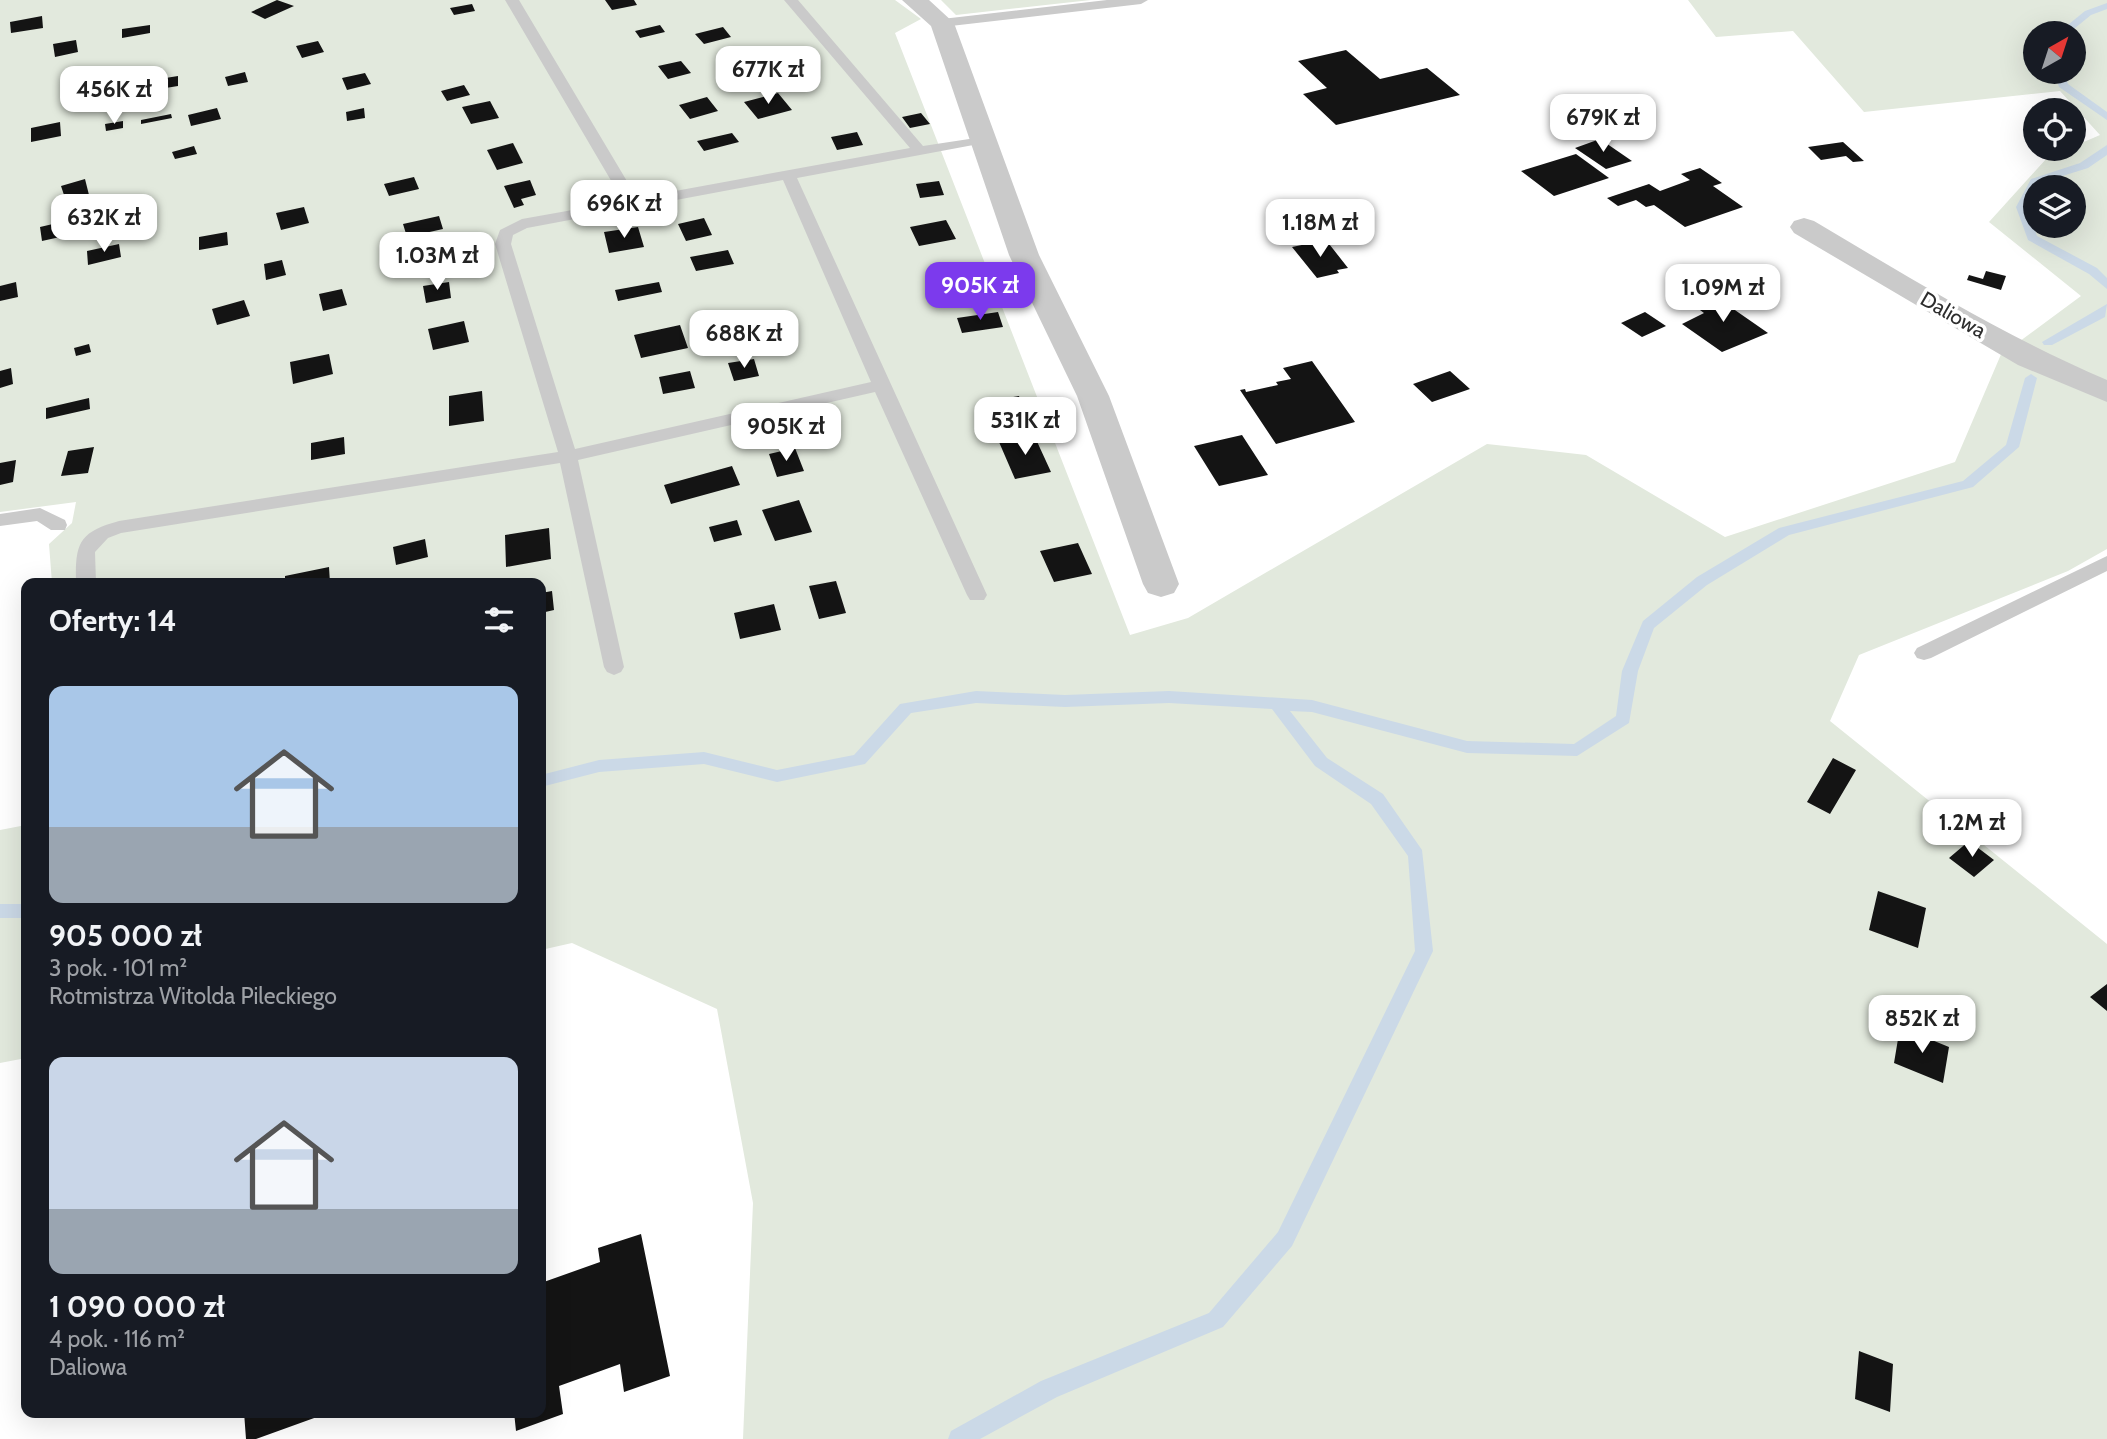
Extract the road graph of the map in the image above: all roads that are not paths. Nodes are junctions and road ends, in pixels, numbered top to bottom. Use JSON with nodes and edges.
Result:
{"nodes":[{"id":1,"x":512,"y":0,"type":"edge"},
{"id":2,"x":791,"y":0,"type":"edge"},
{"id":3,"x":914,"y":0,"type":"edge"},
{"id":4,"x":1141,"y":0,"type":"edge"},
{"id":5,"x":942,"y":23,"type":"junction"},
{"id":6,"x":984,"y":139,"type":"junction"},
{"id":7,"x":918,"y":149,"type":"junction"},
{"id":8,"x":789,"y":177,"type":"junction"},
{"id":9,"x":633,"y":204,"type":"junction"},
{"id":10,"x":1804,"y":228,"type":"dead end"},
{"id":11,"x":881,"y":385,"type":"junction"},
{"id":12,"x":2107,"y":392,"type":"edge"},
{"id":13,"x":568,"y":456,"type":"junction"},
{"id":14,"x":0,"y":520,"type":"edge"},
{"id":15,"x":58,"y":525,"type":"dead end"},
{"id":16,"x":2107,"y":563,"type":"edge"},
{"id":17,"x":86,"y":578,"type":"edge"},
{"id":18,"x":1161,"y":584,"type":"dead end"},
{"id":19,"x":977,"y":595,"type":"dead end"},
{"id":20,"x":1924,"y":653,"type":"dead end"},
{"id":21,"x":614,"y":667,"type":"dead end"}],
"edges":[{"from":1,"to":9,"type":"lane"},
{"from":2,"to":7,"type":"lane"},
{"from":3,"to":5,"type":"street"},
{"from":4,"to":5,"type":"lane"},
{"from":5,"to":6,"type":"street"},
{"from":6,"to":7,"type":"lane"},
{"from":6,"to":18,"type":"street"},
{"from":7,"to":8,"type":"lane"},
{"from":8,"to":9,"type":"lane"},
{"from":8,"to":11,"type":"lane"},
{"from":9,"to":13,"type":"lane"},
{"from":10,"to":12,"type":"street","name":"Daliowa"},
{"from":11,"to":13,"type":"lane"},
{"from":11,"to":19,"type":"lane"},
{"from":13,"to":17,"type":"lane"},
{"from":13,"to":21,"type":"lane"},
{"from":14,"to":15,"type":"lane"},
{"from":16,"to":20,"type":"lane"}]}
